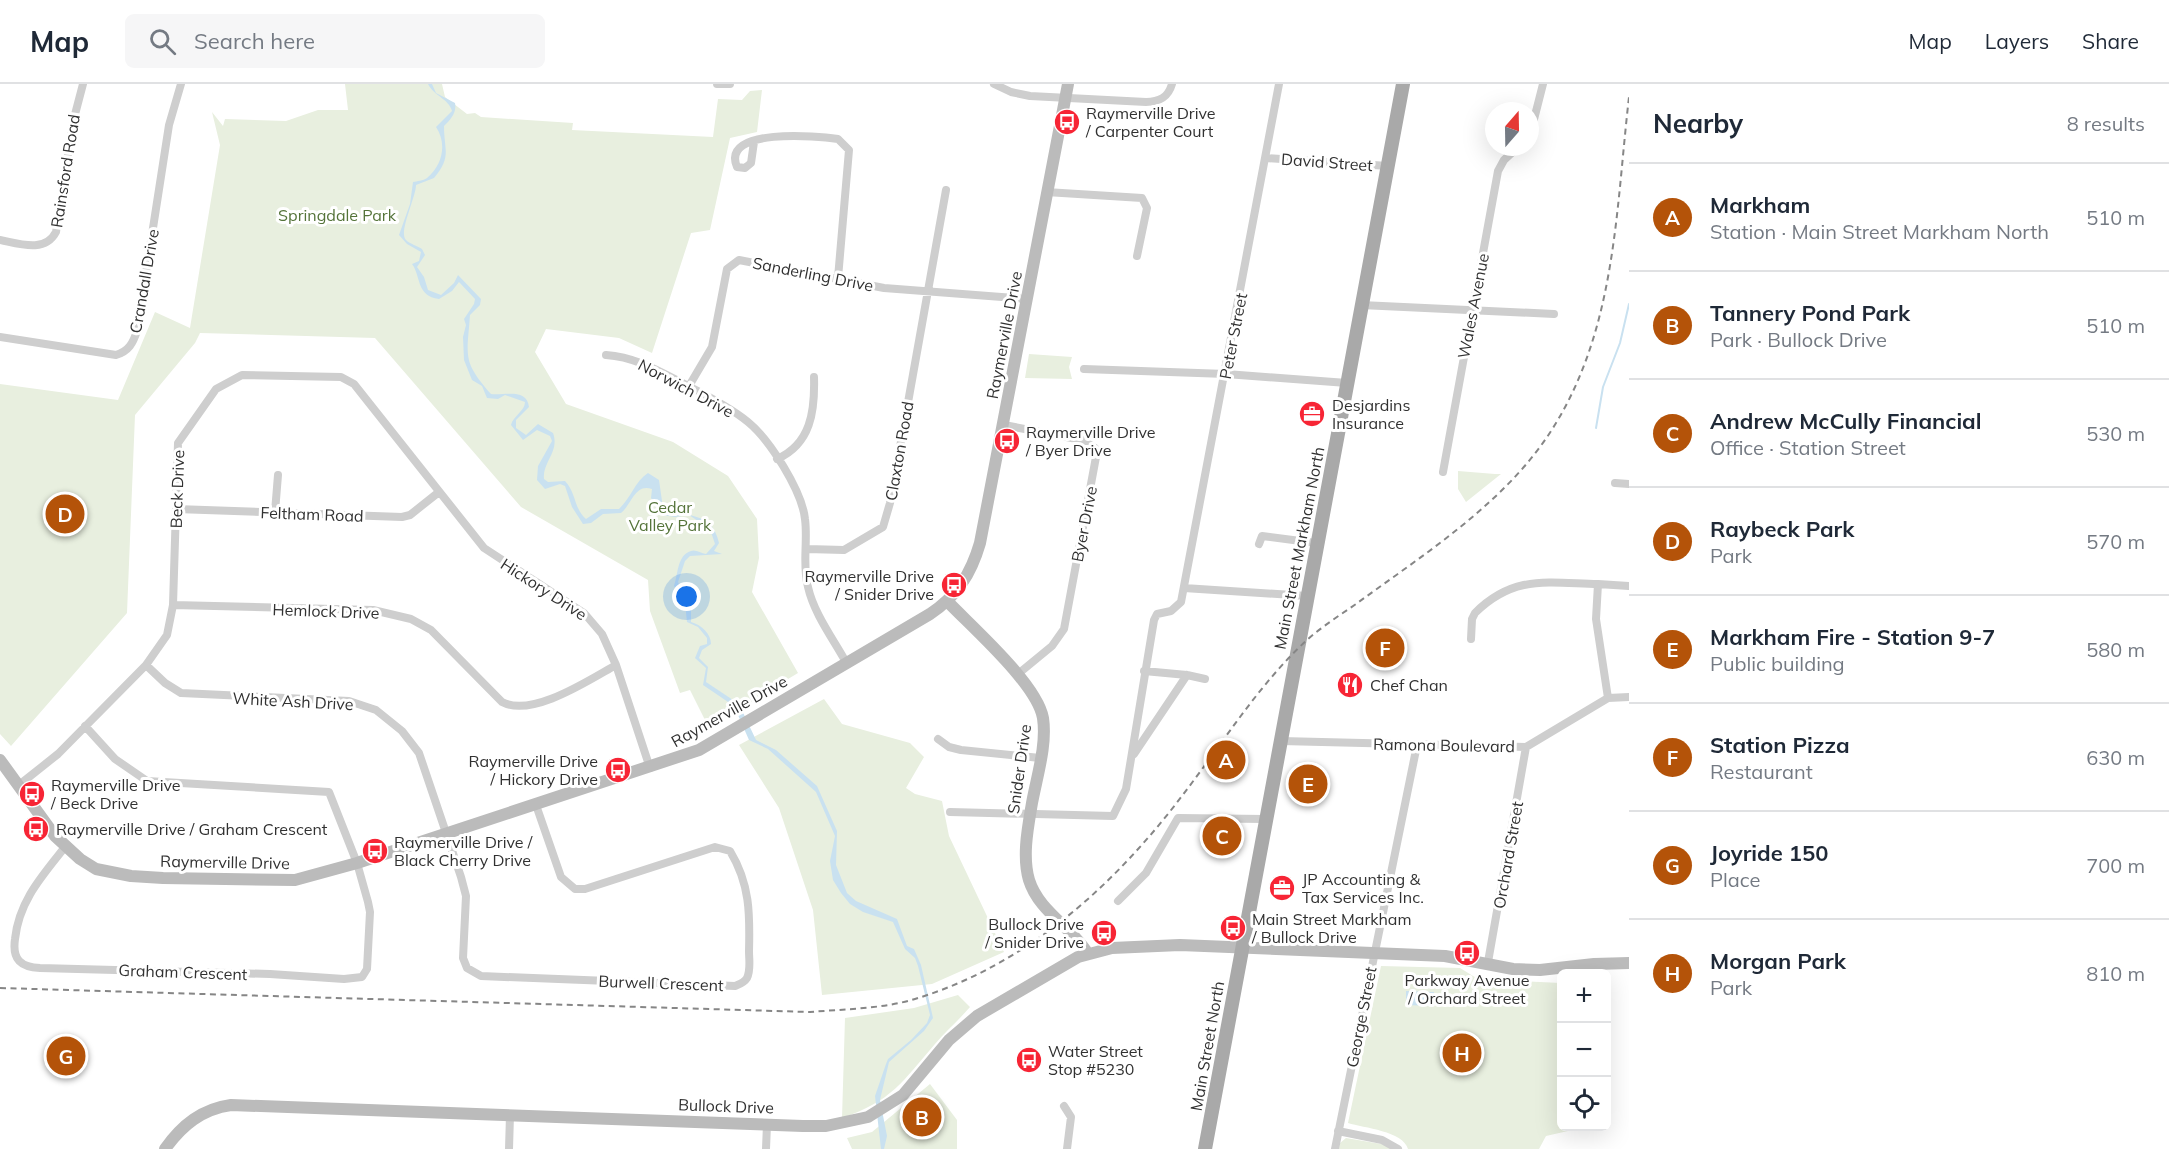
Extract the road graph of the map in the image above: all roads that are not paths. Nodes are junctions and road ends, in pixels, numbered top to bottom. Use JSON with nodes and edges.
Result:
{"nodes":[{"id":1,"x":83,"y":84,"type":"edge"},
{"id":2,"x":181,"y":84,"type":"edge"},
{"id":3,"x":717,"y":84,"type":"edge"},
{"id":4,"x":730,"y":84,"type":"edge"},
{"id":5,"x":994,"y":84,"type":"edge"},
{"id":6,"x":1068,"y":84,"type":"edge"},
{"id":7,"x":1172,"y":84,"type":"edge"},
{"id":8,"x":1279,"y":84,"type":"edge"},
{"id":9,"x":1403,"y":84,"type":"edge"},
{"id":10,"x":1543,"y":84,"type":"edge"},
{"id":11,"x":1065,"y":97,"type":"junction"},
{"id":12,"x":1538,"y":102,"type":"edge"},
{"id":13,"x":754,"y":142,"type":"dead end"},
{"id":14,"x":1509,"y":156,"type":"edge"},
{"id":15,"x":1266,"y":158,"type":"junction"},
{"id":16,"x":1388,"y":166,"type":"junction"},
{"id":17,"x":946,"y":190,"type":"dead end"},
{"id":18,"x":1046,"y":192,"type":"junction"},
{"id":19,"x":0,"y":240,"type":"edge"},
{"id":20,"x":1137,"y":256,"type":"dead end"},
{"id":21,"x":838,"y":278,"type":"junction"},
{"id":22,"x":928,"y":293,"type":"junction"},
{"id":23,"x":1027,"y":299,"type":"junction"},
{"id":24,"x":1361,"y":305,"type":"junction"},
{"id":25,"x":1470,"y":309,"type":"junction"},
{"id":26,"x":1554,"y":314,"type":"dead end"},
{"id":27,"x":0,"y":338,"type":"edge"},
{"id":28,"x":606,"y":355,"type":"dead end"},
{"id":29,"x":1084,"y":369,"type":"dead end"},
{"id":30,"x":1226,"y":374,"type":"junction"},
{"id":31,"x":814,"y":377,"type":"dead end"},
{"id":32,"x":1347,"y":383,"type":"junction"},
{"id":33,"x":689,"y":386,"type":"junction"},
{"id":34,"x":1004,"y":425,"type":"junction"},
{"id":35,"x":777,"y":459,"type":"junction"},
{"id":36,"x":1443,"y":472,"type":"dead end"},
{"id":37,"x":278,"y":475,"type":"dead end"},
{"id":38,"x":1615,"y":483,"type":"dead end"},
{"id":39,"x":1629,"y":484,"type":"edge"},
{"id":40,"x":439,"y":492,"type":"junction"},
{"id":41,"x":176,"y":509,"type":"junction"},
{"id":42,"x":275,"y":512,"type":"junction"},
{"id":43,"x":1316,"y":543,"type":"junction"},
{"id":44,"x":1259,"y":544,"type":"dead end"},
{"id":45,"x":807,"y":549,"type":"junction"},
{"id":46,"x":1598,"y":584,"type":"junction"},
{"id":47,"x":1629,"y":586,"type":"edge"},
{"id":48,"x":1184,"y":588,"type":"junction"},
{"id":49,"x":1307,"y":596,"type":"junction"},
{"id":50,"x":948,"y":602,"type":"junction"},
{"id":51,"x":172,"y":605,"type":"junction"},
{"id":52,"x":1471,"y":639,"type":"dead end"},
{"id":53,"x":847,"y":664,"type":"junction"},
{"id":54,"x":146,"y":665,"type":"junction"},
{"id":55,"x":616,"y":665,"type":"junction"},
{"id":56,"x":1144,"y":671,"type":"junction"},
{"id":57,"x":1018,"y":674,"type":"junction"},
{"id":58,"x":1187,"y":675,"type":"junction"},
{"id":59,"x":1205,"y":679,"type":"dead end"},
{"id":60,"x":1608,"y":698,"type":"junction"},
{"id":61,"x":1629,"y":698,"type":"edge"},
{"id":62,"x":85,"y":726,"type":"junction"},
{"id":63,"x":938,"y":739,"type":"dead end"},
{"id":64,"x":1281,"y":741,"type":"junction"},
{"id":65,"x":1417,"y":745,"type":"junction"},
{"id":66,"x":1526,"y":747,"type":"junction"},
{"id":67,"x":1133,"y":756,"type":"junction"},
{"id":68,"x":1040,"y":758,"type":"junction"},
{"id":69,"x":0,"y":760,"type":"edge"},
{"id":70,"x":650,"y":768,"type":"junction"},
{"id":71,"x":19,"y":785,"type":"junction"},
{"id":72,"x":536,"y":805,"type":"junction"},
{"id":73,"x":950,"y":812,"type":"dead end"},
{"id":74,"x":1030,"y":815,"type":"junction"},
{"id":75,"x":1265,"y":819,"type":"junction"},
{"id":76,"x":446,"y":834,"type":"junction"},
{"id":77,"x":66,"y":847,"type":"junction"},
{"id":78,"x":357,"y":863,"type":"junction"},
{"id":79,"x":1118,"y":901,"type":"dead end"},
{"id":80,"x":1242,"y":948,"type":"junction"},
{"id":81,"x":1088,"y":954,"type":"junction"},
{"id":82,"x":1373,"y":954,"type":"junction"},
{"id":83,"x":1488,"y":962,"type":"junction"},
{"id":84,"x":1629,"y":963,"type":"edge"},
{"id":85,"x":1593,"y":969,"type":"edge"},
{"id":86,"x":1557,"y":970,"type":"edge"},
{"id":87,"x":1064,"y":1106,"type":"dead end"},
{"id":88,"x":510,"y":1115,"type":"junction"},
{"id":89,"x":767,"y":1124,"type":"junction"},
{"id":90,"x":1338,"y":1131,"type":"junction"},
{"id":91,"x":165,"y":1149,"type":"edge"},
{"id":92,"x":509,"y":1149,"type":"edge"},
{"id":93,"x":766,"y":1149,"type":"edge"},
{"id":94,"x":1066,"y":1149,"type":"edge"},
{"id":95,"x":1205,"y":1149,"type":"edge"},
{"id":96,"x":1335,"y":1149,"type":"edge"},
{"id":97,"x":1398,"y":1149,"type":"edge"}],
"edges":[{"from":1,"to":19,"type":"street","name":"Rainsford Road"},
{"from":2,"to":27,"type":"street","name":"Crandall Drive"},
{"from":3,"to":4,"type":"street"},
{"from":5,"to":11,"type":"street"},
{"from":6,"to":11,"type":"street","name":"Raymerville Drive"},
{"from":7,"to":11,"type":"street"},
{"from":8,"to":15,"type":"street","name":"Peter Street"},
{"from":9,"to":16,"type":"main road","name":"Main Street Markham North"},
{"from":10,"to":12,"type":"street"},
{"from":11,"to":18,"type":"street","name":"Raymerville Drive"},
{"from":13,"to":21,"type":"street"},
{"from":14,"to":25,"type":"street","name":"Wales Avenue"},
{"from":15,"to":16,"type":"street","name":"David Street"},
{"from":15,"to":30,"type":"street","name":"Peter Street"},
{"from":16,"to":24,"type":"main road","name":"Main Street Markham North"},
{"from":17,"to":22,"type":"street","name":"Claxton Road"},
{"from":18,"to":20,"type":"street"},
{"from":18,"to":23,"type":"street","name":"Raymerville Drive"},
{"from":21,"to":22,"type":"street","name":"Sanderling Drive"},
{"from":21,"to":33,"type":"street","name":"Sanderling Drive"},
{"from":22,"to":23,"type":"street","name":"Sanderling Drive"},
{"from":22,"to":45,"type":"street","name":"Claxton Road"},
{"from":23,"to":34,"type":"street","name":"Raymerville Drive"},
{"from":24,"to":25,"type":"street"},
{"from":24,"to":32,"type":"main road","name":"Main Street Markham North"},
{"from":25,"to":26,"type":"street"},
{"from":25,"to":36,"type":"street","name":"Wales Avenue"},
{"from":28,"to":33,"type":"street","name":"Norwich Drive"},
{"from":29,"to":30,"type":"street"},
{"from":30,"to":32,"type":"street"},
{"from":30,"to":48,"type":"street","name":"Peter Street"},
{"from":31,"to":35,"type":"street"},
{"from":32,"to":43,"type":"main road","name":"Main Street Markham North"},
{"from":33,"to":35,"type":"street","name":"Norwich Drive"},
{"from":34,"to":50,"type":"street","name":"Raymerville Drive"},
{"from":34,"to":57,"type":"street","name":"Byer Drive"},
{"from":35,"to":45,"type":"street","name":"Norwich Drive"},
{"from":37,"to":42,"type":"street"},
{"from":38,"to":39,"type":"street"},
{"from":40,"to":41,"type":"street","name":"Beck Drive"},
{"from":40,"to":42,"type":"street","name":"Feltham Road"},
{"from":40,"to":55,"type":"street","name":"Hickory Drive"},
{"from":41,"to":42,"type":"street","name":"Feltham Road"},
{"from":41,"to":51,"type":"street","name":"Beck Drive"},
{"from":43,"to":44,"type":"street"},
{"from":43,"to":49,"type":"main road","name":"Main Street Markham North"},
{"from":45,"to":53,"type":"street","name":"Norwich Drive"},
{"from":46,"to":47,"type":"street"},
{"from":46,"to":52,"type":"street"},
{"from":46,"to":60,"type":"street"},
{"from":48,"to":49,"type":"street"},
{"from":48,"to":56,"type":"street"},
{"from":49,"to":64,"type":"main road","name":"Main Street Markham North"},
{"from":50,"to":53,"type":"street","name":"Raymerville Drive"},
{"from":50,"to":57,"type":"street","name":"Snider Drive"},
{"from":51,"to":54,"type":"street","name":"Beck Drive"},
{"from":51,"to":55,"type":"street","name":"Hemlock Drive"},
{"from":53,"to":70,"type":"street","name":"Raymerville Drive"},
{"from":54,"to":62,"type":"street","name":"Beck Drive"},
{"from":54,"to":76,"type":"street","name":"White Ash Drive"},
{"from":55,"to":70,"type":"street","name":"Hickory Drive"},
{"from":56,"to":58,"type":"street"},
{"from":56,"to":67,"type":"street"},
{"from":57,"to":68,"type":"street","name":"Snider Drive"},
{"from":58,"to":59,"type":"street"},
{"from":58,"to":67,"type":"street"},
{"from":60,"to":61,"type":"street"},
{"from":60,"to":66,"type":"street","name":"Ramona Boulevard"},
{"from":62,"to":71,"type":"street","name":"Beck Drive"},
{"from":62,"to":78,"type":"street"},
{"from":63,"to":68,"type":"street"},
{"from":64,"to":65,"type":"street","name":"Ramona Boulevard"},
{"from":64,"to":75,"type":"main road","name":"Main Street Markham North"},
{"from":65,"to":66,"type":"street","name":"Ramona Boulevard"},
{"from":65,"to":82,"type":"street","name":"George Street"},
{"from":66,"to":83,"type":"street","name":"Orchard Street"},
{"from":67,"to":74,"type":"street"},
{"from":68,"to":74,"type":"street","name":"Snider Drive"},
{"from":69,"to":71,"type":"street","name":"Raymerville Drive"},
{"from":70,"to":72,"type":"street","name":"Raymerville Drive"},
{"from":71,"to":77,"type":"street","name":"Raymerville Drive"},
{"from":72,"to":76,"type":"street","name":"Raymerville Drive"},
{"from":72,"to":76,"type":"street","name":"Burwell Crescent"},
{"from":73,"to":74,"type":"street"},
{"from":74,"to":81,"type":"street","name":"Snider Drive"},
{"from":75,"to":79,"type":"street"},
{"from":75,"to":80,"type":"main road","name":"Main Street Markham North"},
{"from":76,"to":78,"type":"street","name":"Raymerville Drive"},
{"from":77,"to":78,"type":"street","name":"Raymerville Drive"},
{"from":77,"to":78,"type":"street","name":"Graham Crescent"},
{"from":80,"to":81,"type":"street","name":"Bullock Drive"},
{"from":80,"to":82,"type":"street","name":"Bullock Drive"},
{"from":80,"to":95,"type":"main road","name":"Main Street North"},
{"from":81,"to":89,"type":"street","name":"Bullock Drive"},
{"from":82,"to":83,"type":"street","name":"Bullock Drive"},
{"from":82,"to":90,"type":"street","name":"George Street"},
{"from":83,"to":86,"type":"street","name":"Bullock Drive"},
{"from":84,"to":85,"type":"street","name":"Bullock Drive"},
{"from":87,"to":94,"type":"street"},
{"from":88,"to":89,"type":"street","name":"Bullock Drive"},
{"from":88,"to":91,"type":"street","name":"Bullock Drive"},
{"from":88,"to":92,"type":"street"},
{"from":89,"to":93,"type":"street"},
{"from":90,"to":96,"type":"street","name":"George Street"},
{"from":90,"to":97,"type":"street"}]}
